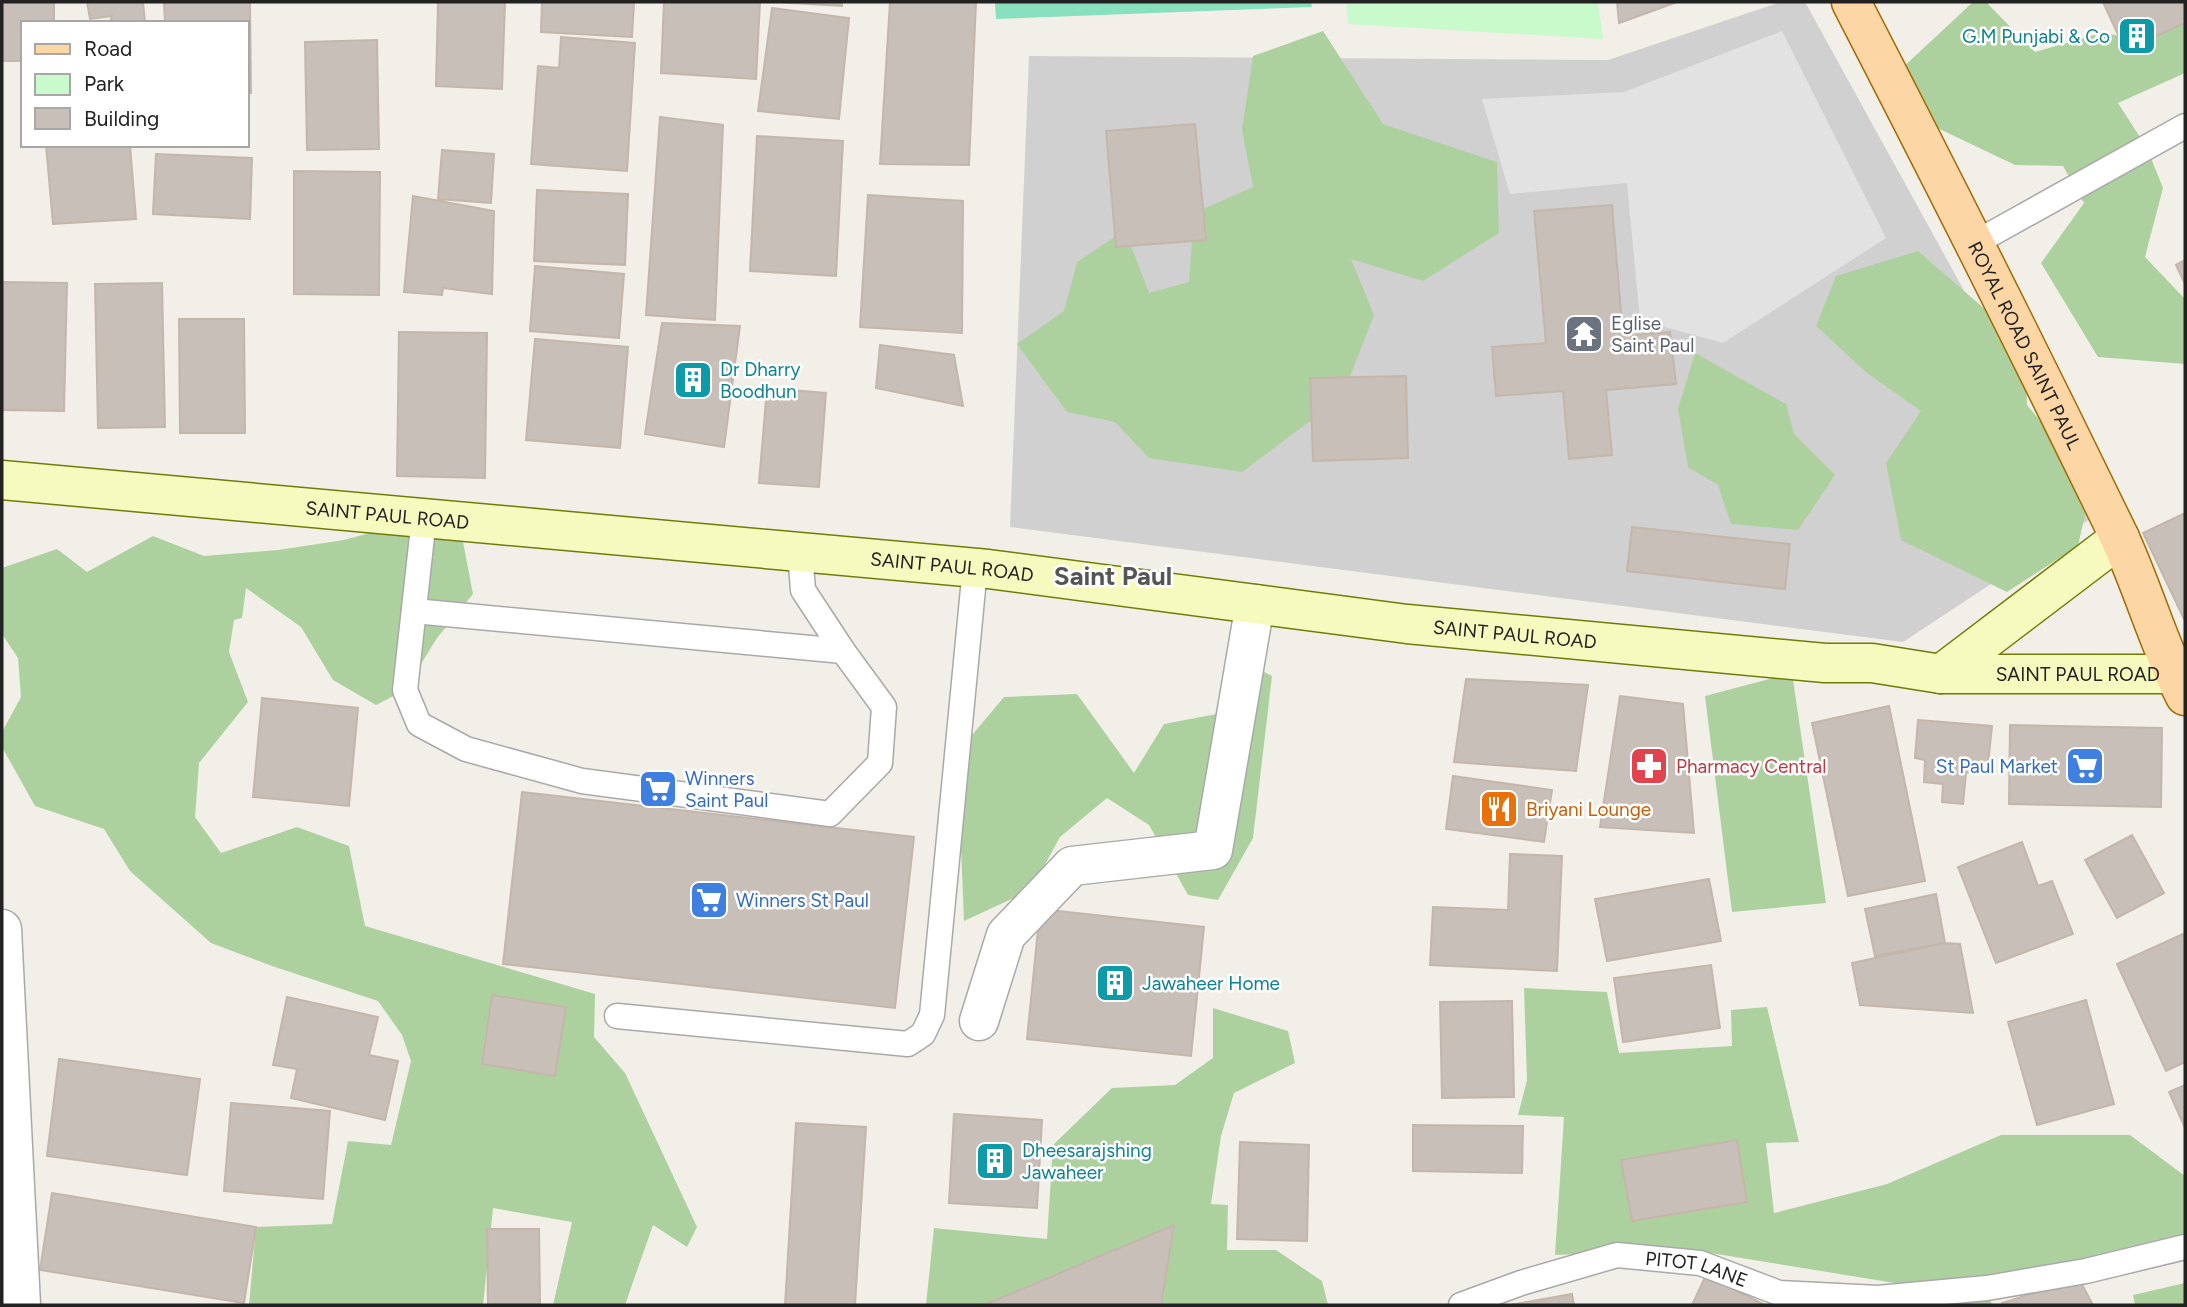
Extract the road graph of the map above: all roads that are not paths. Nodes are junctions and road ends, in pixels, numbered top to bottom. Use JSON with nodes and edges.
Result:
{"nodes":[{"id":1,"x":1851,"y":2,"type":"edge"},
{"id":2,"x":2185,"y":126,"type":"edge"},
{"id":3,"x":1975,"y":243,"type":"junction"},
{"id":4,"x":2,"y":480,"type":"edge"},
{"id":5,"x":424,"y":518,"type":"junction"},
{"id":6,"x":2120,"y":538,"type":"junction"},
{"id":7,"x":800,"y":552,"type":"junction"},
{"id":8,"x":975,"y":568,"type":"junction"},
{"id":9,"x":1255,"y":604,"type":"junction"},
{"id":10,"x":414,"y":611,"type":"junction"},
{"id":11,"x":843,"y":651,"type":"junction"},
{"id":12,"x":1941,"y":674,"type":"junction"},
{"id":13,"x":2179,"y":685,"type":"edge"},
{"id":14,"x":2,"y":929,"type":"edge"},
{"id":15,"x":617,"y":1016,"type":"dead end"},
{"id":16,"x":979,"y":1021,"type":"dead end"},
{"id":17,"x":2185,"y":1247,"type":"edge"},
{"id":18,"x":22,"y":1305,"type":"edge"},
{"id":19,"x":1461,"y":1305,"type":"edge"}],
"edges":[{"from":1,"to":3,"type":"main road","name":"ROYAL ROAD SAINT PAUL"},
{"from":2,"to":3,"type":"lane"},
{"from":3,"to":6,"type":"main road","name":"ROYAL ROAD SAINT PAUL"},
{"from":4,"to":5,"type":"main road","name":"SAINT PAUL ROAD"},
{"from":5,"to":7,"type":"main road","name":"SAINT PAUL ROAD"},
{"from":5,"to":10,"type":"lane"},
{"from":6,"to":12,"type":"main road","name":"SAINT PAUL ROAD"},
{"from":6,"to":13,"type":"main road","name":"ROYAL ROAD SAINT PAUL"},
{"from":7,"to":8,"type":"main road","name":"SAINT PAUL ROAD"},
{"from":7,"to":11,"type":"lane"},
{"from":8,"to":9,"type":"main road","name":"SAINT PAUL ROAD"},
{"from":8,"to":15,"type":"lane"},
{"from":9,"to":12,"type":"main road","name":"SAINT PAUL ROAD"},
{"from":9,"to":16,"type":"street"},
{"from":10,"to":11,"type":"lane"},
{"from":10,"to":11,"type":"lane"},
{"from":12,"to":13,"type":"main road","name":"SAINT PAUL ROAD"},
{"from":14,"to":18,"type":"street"},
{"from":17,"to":19,"type":"lane","name":"PITOT LANE"}]}
